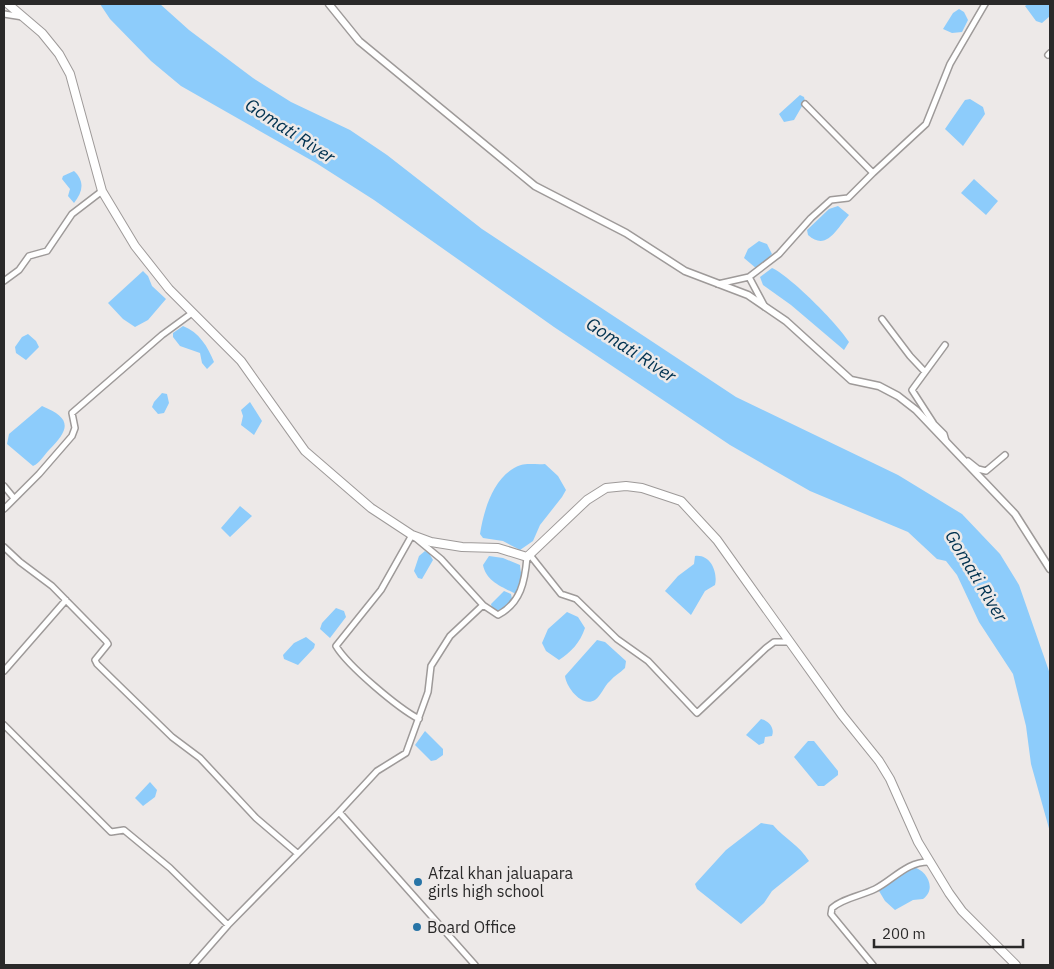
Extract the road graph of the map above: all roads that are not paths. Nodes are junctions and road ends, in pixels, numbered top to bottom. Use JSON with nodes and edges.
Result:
{"nodes":[{"id":1,"x":8,"y":4,"type":"edge"},
{"id":2,"x":329,"y":4,"type":"edge"},
{"id":3,"x":985,"y":4,"type":"edge"},
{"id":4,"x":4,"y":14,"type":"edge"},
{"id":5,"x":24,"y":17,"type":"junction"},
{"id":6,"x":805,"y":104,"type":"dead end"},
{"id":7,"x":873,"y":173,"type":"junction"},
{"id":8,"x":102,"y":191,"type":"junction"},
{"id":9,"x":749,"y":277,"type":"junction"},
{"id":10,"x":4,"y":281,"type":"edge"},
{"id":11,"x":717,"y":284,"type":"junction"},
{"id":12,"x":766,"y":307,"type":"junction"},
{"id":13,"x":192,"y":313,"type":"junction"},
{"id":14,"x":882,"y":319,"type":"dead end"},
{"id":15,"x":945,"y":345,"type":"dead end"},
{"id":16,"x":925,"y":372,"type":"junction"},
{"id":17,"x":946,"y":440,"type":"junction"},
{"id":18,"x":1005,"y":455,"type":"dead end"},
{"id":19,"x":4,"y":486,"type":"edge"},
{"id":20,"x":13,"y":497,"type":"junction"},
{"id":21,"x":4,"y":509,"type":"edge"},
{"id":22,"x":412,"y":535,"type":"junction"},
{"id":23,"x":4,"y":546,"type":"edge"},
{"id":24,"x":528,"y":556,"type":"junction"},
{"id":25,"x":1050,"y":569,"type":"edge"},
{"id":26,"x":66,"y":600,"type":"junction"},
{"id":27,"x":483,"y":605,"type":"junction"},
{"id":28,"x":792,"y":643,"type":"junction"},
{"id":29,"x":4,"y":671,"type":"edge"},
{"id":30,"x":419,"y":719,"type":"junction"},
{"id":31,"x":4,"y":725,"type":"edge"},
{"id":32,"x":339,"y":812,"type":"junction"},
{"id":33,"x":297,"y":853,"type":"junction"},
{"id":34,"x":930,"y":862,"type":"junction"},
{"id":35,"x":228,"y":925,"type":"junction"},
{"id":36,"x":193,"y":965,"type":"edge"},
{"id":37,"x":475,"y":965,"type":"edge"},
{"id":38,"x":873,"y":965,"type":"edge"},
{"id":39,"x":1016,"y":965,"type":"edge"}],
"edges":[{"from":1,"to":5,"type":"main road"},
{"from":2,"to":11,"type":"street"},
{"from":3,"to":7,"type":"street"},
{"from":4,"to":5,"type":"street"},
{"from":5,"to":8,"type":"main road"},
{"from":6,"to":7,"type":"street"},
{"from":7,"to":9,"type":"street"},
{"from":8,"to":10,"type":"street"},
{"from":8,"to":13,"type":"main road"},
{"from":9,"to":11,"type":"street"},
{"from":9,"to":12,"type":"street"},
{"from":11,"to":12,"type":"street"},
{"from":12,"to":17,"type":"street"},
{"from":13,"to":20,"type":"street"},
{"from":13,"to":22,"type":"main road"},
{"from":14,"to":16,"type":"street"},
{"from":15,"to":16,"type":"street"},
{"from":16,"to":17,"type":"street"},
{"from":17,"to":18,"type":"street"},
{"from":17,"to":25,"type":"street"},
{"from":19,"to":20,"type":"street"},
{"from":20,"to":21,"type":"street"},
{"from":22,"to":24,"type":"main road"},
{"from":22,"to":27,"type":"street"},
{"from":22,"to":30,"type":"street"},
{"from":23,"to":26,"type":"street"},
{"from":24,"to":27,"type":"street"},
{"from":24,"to":28,"type":"street"},
{"from":24,"to":28,"type":"main road"},
{"from":26,"to":29,"type":"street"},
{"from":26,"to":33,"type":"street"},
{"from":27,"to":30,"type":"street"},
{"from":28,"to":34,"type":"main road"},
{"from":30,"to":32,"type":"street"},
{"from":31,"to":35,"type":"street"},
{"from":32,"to":33,"type":"street"},
{"from":32,"to":37,"type":"street"},
{"from":33,"to":35,"type":"street"},
{"from":34,"to":38,"type":"street"},
{"from":34,"to":39,"type":"main road"},
{"from":35,"to":36,"type":"street"}]}
